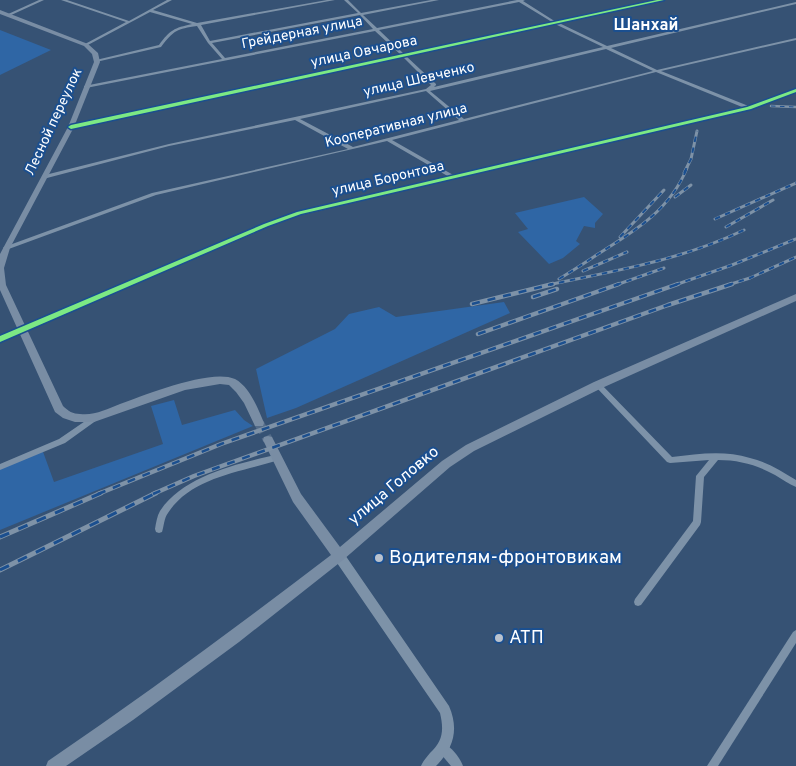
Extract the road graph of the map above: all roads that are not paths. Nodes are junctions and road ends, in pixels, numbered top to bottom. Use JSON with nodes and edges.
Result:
{"nodes":[{"id":1,"x":42,"y":0,"type":"edge"},
{"id":2,"x":63,"y":0,"type":"edge"},
{"id":3,"x":154,"y":0,"type":"edge"},
{"id":4,"x":170,"y":0,"type":"edge"},
{"id":5,"x":333,"y":0,"type":"edge"},
{"id":6,"x":346,"y":0,"type":"edge"},
{"id":7,"x":437,"y":0,"type":"edge"},
{"id":8,"x":520,"y":0,"type":"edge"},
{"id":9,"x":662,"y":0,"type":"edge"},
{"id":10,"x":164,"y":3,"type":"junction"},
{"id":11,"x":796,"y":3,"type":"edge"},
{"id":12,"x":151,"y":10,"type":"junction"},
{"id":13,"x":0,"y":12,"type":"edge"},
{"id":14,"x":360,"y":14,"type":"junction"},
{"id":15,"x":8,"y":15,"type":"junction"},
{"id":16,"x":129,"y":22,"type":"junction"},
{"id":17,"x":554,"y":22,"type":"junction"},
{"id":18,"x":199,"y":25,"type":"junction"},
{"id":19,"x":376,"y":29,"type":"junction"},
{"id":20,"x":796,"y":39,"type":"edge"},
{"id":21,"x":208,"y":42,"type":"junction"},
{"id":22,"x":86,"y":45,"type":"junction"},
{"id":23,"x":605,"y":48,"type":"junction"},
{"id":24,"x":404,"y":57,"type":"junction"},
{"id":25,"x":225,"y":60,"type":"junction"},
{"id":26,"x":97,"y":61,"type":"junction"},
{"id":27,"x":657,"y":71,"type":"junction"},
{"id":28,"x":86,"y":87,"type":"junction"},
{"id":29,"x":427,"y":90,"type":"junction"},
{"id":30,"x":796,"y":90,"type":"edge"},
{"id":31,"x":749,"y":108,"type":"junction"},
{"id":32,"x":297,"y":119,"type":"junction"},
{"id":33,"x":463,"y":121,"type":"junction"},
{"id":34,"x":71,"y":127,"type":"junction"},
{"id":35,"x":388,"y":140,"type":"junction"},
{"id":36,"x":352,"y":149,"type":"junction"},
{"id":37,"x":46,"y":176,"type":"junction"},
{"id":38,"x":453,"y":177,"type":"junction"},
{"id":39,"x":6,"y":248,"type":"junction"},
{"id":40,"x":0,"y":269,"type":"edge"},
{"id":41,"x":796,"y":297,"type":"edge"},
{"id":42,"x":22,"y":330,"type":"junction"},
{"id":43,"x":0,"y":339,"type":"edge"},
{"id":44,"x":598,"y":384,"type":"junction"},
{"id":45,"x":94,"y":418,"type":"junction"},
{"id":46,"x":259,"y":422,"type":"tunnel mouth"},
{"id":47,"x":268,"y":440,"type":"tunnel mouth"},
{"id":48,"x":717,"y":456,"type":"junction"},
{"id":49,"x":276,"y":458,"type":"junction"},
{"id":50,"x":0,"y":466,"type":"edge"},
{"id":51,"x":796,"y":484,"type":"edge"},
{"id":52,"x":159,"y":529,"type":"dead end"},
{"id":53,"x":339,"y":556,"type":"junction"},
{"id":54,"x":638,"y":602,"type":"dead end"},
{"id":55,"x":796,"y":635,"type":"edge"},
{"id":56,"x":444,"y":749,"type":"junction"},
{"id":57,"x":53,"y":766,"type":"edge"},
{"id":58,"x":427,"y":766,"type":"edge"},
{"id":59,"x":458,"y":766,"type":"edge"},
{"id":60,"x":712,"y":766,"type":"edge"}],
"edges":[{"from":1,"to":15,"type":"street"},
{"from":2,"to":16,"type":"street"},
{"from":3,"to":10,"type":"street"},
{"from":4,"to":10,"type":"street"},
{"from":5,"to":18,"type":"street"},
{"from":6,"to":14,"type":"street"},
{"from":7,"to":14,"type":"street"},
{"from":8,"to":17,"type":"street"},
{"from":8,"to":19,"type":"street","name":"Грейдерная улица"},
{"from":9,"to":17,"type":"street","name":"улица Овчарова"},
{"from":10,"to":12,"type":"street"},
{"from":11,"to":23,"type":"street","name":"улица Шевченко"},
{"from":12,"to":16,"type":"street"},
{"from":12,"to":18,"type":"street"},
{"from":13,"to":15,"type":"main road"},
{"from":14,"to":19,"type":"street"},
{"from":14,"to":21,"type":"street"},
{"from":15,"to":22,"type":"main road"},
{"from":16,"to":22,"type":"street"},
{"from":17,"to":23,"type":"street"},
{"from":17,"to":24,"type":"street","name":"улица Овчарова"},
{"from":18,"to":21,"type":"street"},
{"from":18,"to":26,"type":"street"},
{"from":19,"to":24,"type":"street"},
{"from":19,"to":25,"type":"street","name":"Грейдерная улица"},
{"from":20,"to":27,"type":"street","name":"Кооперативная улица"},
{"from":21,"to":25,"type":"street"},
{"from":22,"to":26,"type":"main road","name":"Лесной переулок"},
{"from":23,"to":27,"type":"street"},
{"from":23,"to":29,"type":"street","name":"улица Шевченко"},
{"from":24,"to":29,"type":"street"},
{"from":24,"to":34,"type":"street","name":"улица Овчарова"},
{"from":25,"to":28,"type":"street","name":"Грейдерная улица"},
{"from":26,"to":28,"type":"main road","name":"Лесной переулок"},
{"from":27,"to":31,"type":"street"},
{"from":27,"to":33,"type":"street","name":"Кооперативная улица"},
{"from":28,"to":34,"type":"main road","name":"Лесной переулок"},
{"from":29,"to":32,"type":"street","name":"улица Шевченко"},
{"from":29,"to":33,"type":"street"},
{"from":30,"to":31,"type":"street","name":"улица Боронтова"},
{"from":31,"to":38,"type":"street","name":"улица Боронтова"},
{"from":32,"to":36,"type":"street"},
{"from":32,"to":37,"type":"street","name":"улица Шевченко"},
{"from":33,"to":35,"type":"street","name":"Кооперативная улица"},
{"from":34,"to":37,"type":"main road","name":"Лесной переулок"},
{"from":35,"to":36,"type":"street","name":"Кооперативная улица"},
{"from":35,"to":38,"type":"street"},
{"from":36,"to":39,"type":"street","name":"Кооперативная улица"},
{"from":37,"to":39,"type":"main road","name":"Лесной переулок"},
{"from":38,"to":42,"type":"street","name":"улица Боронтова"},
{"from":39,"to":40,"type":"main road","name":"Лесной переулок"},
{"from":40,"to":42,"type":"main road","name":"Лесной переулок"},
{"from":41,"to":44,"type":"main road","name":"улица Головко"},
{"from":42,"to":43,"type":"street","name":"улица Боронтова"},
{"from":42,"to":45,"type":"main road","name":"Лесной переулок"},
{"from":44,"to":48,"type":"street"},
{"from":44,"to":53,"type":"main road","name":"улица Головко"},
{"from":45,"to":46,"type":"main road","name":"Лесной переулок"},
{"from":45,"to":50,"type":"street"},
{"from":47,"to":49,"type":"main road"},
{"from":48,"to":51,"type":"street"},
{"from":48,"to":54,"type":"street"},
{"from":49,"to":52,"type":"street"},
{"from":49,"to":53,"type":"main road"},
{"from":53,"to":56,"type":"street"},
{"from":53,"to":57,"type":"main road","name":"улица Головко"},
{"from":55,"to":60,"type":"street"},
{"from":56,"to":58,"type":"street"},
{"from":56,"to":59,"type":"street"}]}
